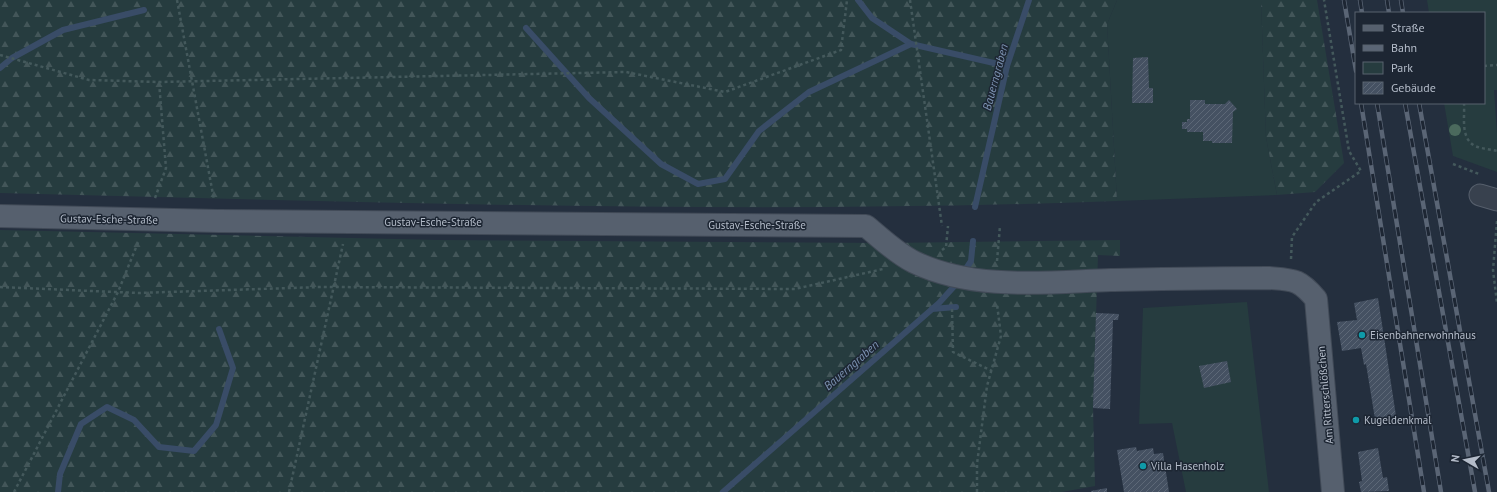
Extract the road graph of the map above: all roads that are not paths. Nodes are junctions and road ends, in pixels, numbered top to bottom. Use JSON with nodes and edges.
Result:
{"nodes":[{"id":1,"x":0,"y":216,"type":"edge"},
{"id":2,"x":1316,"y":299,"type":"joint"},
{"id":3,"x":1333,"y":492,"type":"edge"}],
"edges":[{"from":1,"to":2,"type":"main road","name":"Gustav-Esche-Straße"},
{"from":2,"to":3,"type":"main road","name":"Am Ritterschlößchen"}]}
